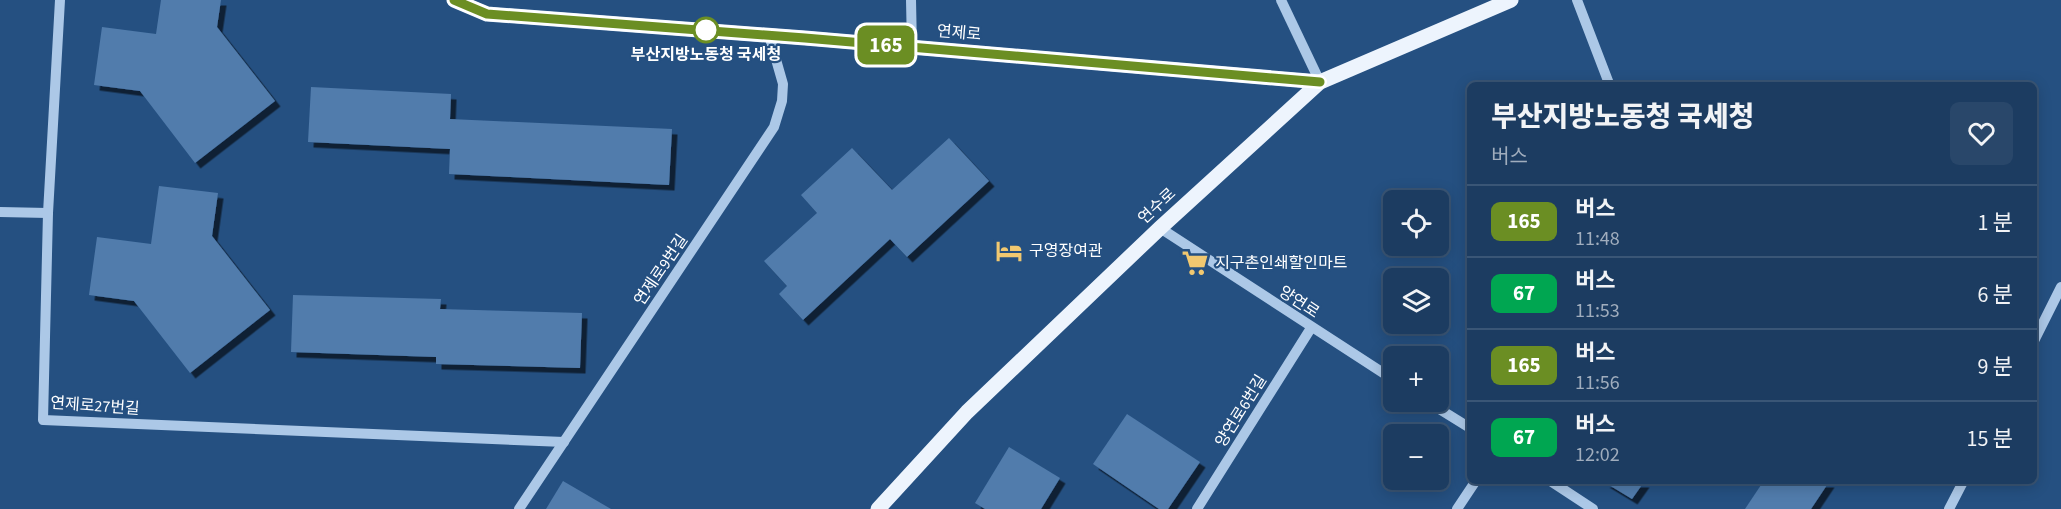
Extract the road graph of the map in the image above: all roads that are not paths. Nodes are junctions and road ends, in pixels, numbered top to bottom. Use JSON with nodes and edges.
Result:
{"nodes":[{"id":1,"x":60,"y":0,"type":"edge"},
{"id":2,"x":454,"y":0,"type":"edge"},
{"id":3,"x":911,"y":0,"type":"edge"},
{"id":4,"x":1281,"y":0,"type":"edge"},
{"id":5,"x":1511,"y":0,"type":"edge"},
{"id":6,"x":1577,"y":0,"type":"edge"},
{"id":7,"x":769,"y":35,"type":"junction"},
{"id":8,"x":912,"y":47,"type":"junction"},
{"id":9,"x":1320,"y":82,"type":"junction"},
{"id":10,"x":1608,"y":82,"type":"edge"},
{"id":11,"x":0,"y":212,"type":"edge"},
{"id":12,"x":48,"y":213,"type":"junction"},
{"id":13,"x":1160,"y":228,"type":"junction"},
{"id":14,"x":2061,"y":287,"type":"edge"},
{"id":15,"x":1311,"y":328,"type":"junction"},
{"id":16,"x":2037,"y":335,"type":"edge"},
{"id":17,"x":1383,"y":373,"type":"edge"},
{"id":18,"x":1444,"y":412,"type":"edge"},
{"id":19,"x":1467,"y":426,"type":"edge"},
{"id":20,"x":564,"y":442,"type":"junction"},
{"id":21,"x":1474,"y":484,"type":"edge"},
{"id":22,"x":1555,"y":484,"type":"edge"},
{"id":23,"x":1962,"y":484,"type":"edge"},
{"id":24,"x":519,"y":509,"type":"edge"},
{"id":25,"x":878,"y":509,"type":"edge"},
{"id":26,"x":1197,"y":509,"type":"edge"},
{"id":27,"x":1457,"y":509,"type":"edge"},
{"id":28,"x":1593,"y":509,"type":"edge"},
{"id":29,"x":1949,"y":509,"type":"edge"}],
"edges":[{"from":1,"to":12,"type":"street","name":"연제로27번길"},
{"from":2,"to":7,"type":"main road","name":"연제로"},
{"from":3,"to":8,"type":"street"},
{"from":4,"to":9,"type":"street"},
{"from":5,"to":9,"type":"main road","name":"연수로"},
{"from":6,"to":10,"type":"street"},
{"from":7,"to":8,"type":"main road","name":"연제로"},
{"from":7,"to":20,"type":"street","name":"연제로9번길"},
{"from":8,"to":9,"type":"main road","name":"연제로"},
{"from":9,"to":13,"type":"main road","name":"연수로"},
{"from":11,"to":12,"type":"street"},
{"from":12,"to":20,"type":"street","name":"연제로27번길"},
{"from":13,"to":15,"type":"street","name":"양연로"},
{"from":13,"to":25,"type":"main road","name":"연수로"},
{"from":14,"to":16,"type":"street"},
{"from":15,"to":17,"type":"street","name":"양연로"},
{"from":15,"to":26,"type":"street","name":"양연로6번길"},
{"from":18,"to":19,"type":"street"},
{"from":20,"to":24,"type":"street","name":"연제로9번길"},
{"from":21,"to":27,"type":"street"},
{"from":22,"to":28,"type":"street"},
{"from":23,"to":29,"type":"street"}]}
